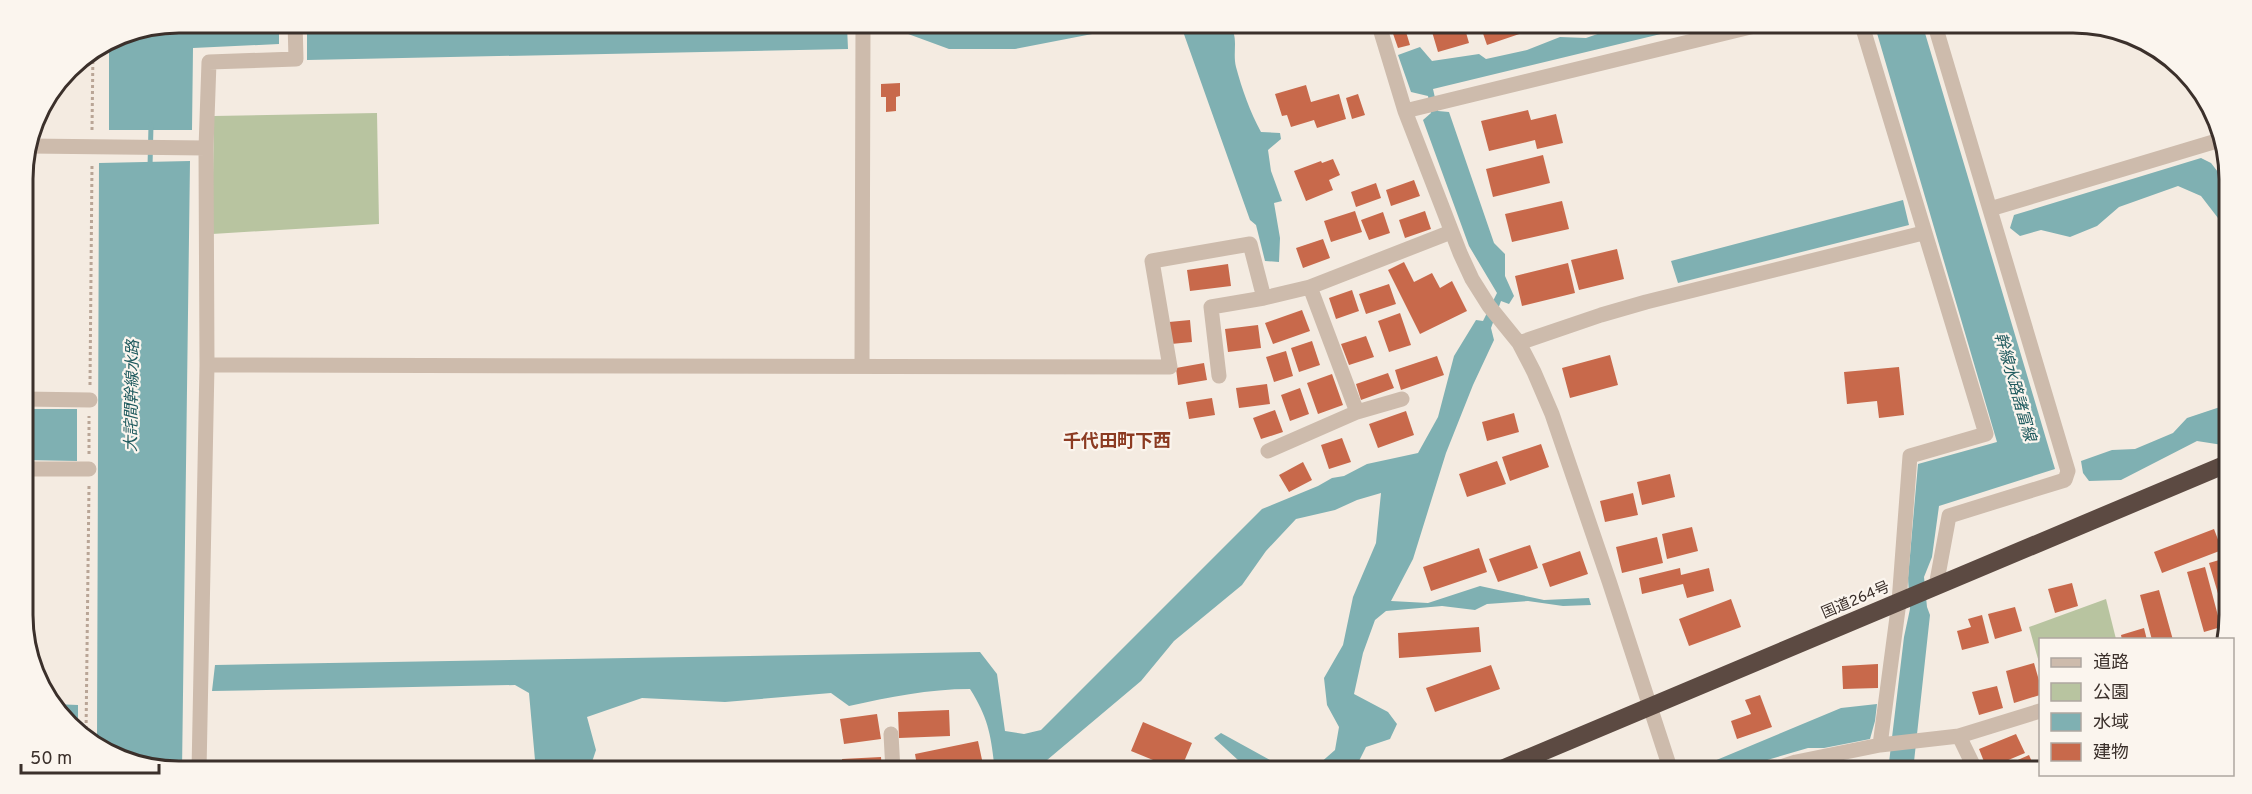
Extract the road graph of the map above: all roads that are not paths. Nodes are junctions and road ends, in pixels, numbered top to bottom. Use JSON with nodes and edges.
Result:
{"nodes":[{"id":1,"x":295,"y":33,"type":"edge"},
{"id":2,"x":863,"y":33,"type":"edge"},
{"id":3,"x":1381,"y":33,"type":"edge"},
{"id":4,"x":1726,"y":33,"type":"edge"},
{"id":5,"x":1865,"y":33,"type":"edge"},
{"id":6,"x":1937,"y":33,"type":"edge"},
{"id":7,"x":1405,"y":111,"type":"junction"},
{"id":8,"x":2214,"y":142,"type":"edge"},
{"id":9,"x":37,"y":146,"type":"edge"},
{"id":10,"x":206,"y":148,"type":"junction"},
{"id":11,"x":1990,"y":209,"type":"junction"},
{"id":12,"x":1451,"y":232,"type":"junction"},
{"id":13,"x":1923,"y":233,"type":"junction"},
{"id":14,"x":1310,"y":287,"type":"junction"},
{"id":15,"x":1264,"y":298,"type":"junction"},
{"id":16,"x":1519,"y":343,"type":"junction"},
{"id":17,"x":207,"y":365,"type":"junction"},
{"id":18,"x":862,"y":366,"type":"junction"},
{"id":19,"x":1219,"y":376,"type":"dead end"},
{"id":20,"x":33,"y":399,"type":"edge"},
{"id":21,"x":1402,"y":399,"type":"dead end"},
{"id":22,"x":90,"y":400,"type":"dead end"},
{"id":23,"x":1357,"y":412,"type":"junction"},
{"id":24,"x":1268,"y":451,"type":"dead end"},
{"id":25,"x":2219,"y":467,"type":"edge"},
{"id":26,"x":33,"y":469,"type":"edge"},
{"id":27,"x":89,"y":469,"type":"dead end"},
{"id":28,"x":1936,"y":586,"type":"junction"},
{"id":29,"x":1899,"y":603,"type":"junction"},
{"id":30,"x":1651,"y":707,"type":"junction"},
{"id":31,"x":2039,"y":711,"type":"edge"},
{"id":32,"x":891,"y":734,"type":"dead end"},
{"id":33,"x":1959,"y":736,"type":"junction"},
{"id":34,"x":1880,"y":745,"type":"junction"},
{"id":35,"x":199,"y":761,"type":"edge"},
{"id":36,"x":892,"y":761,"type":"edge"},
{"id":37,"x":1521,"y":761,"type":"edge"},
{"id":38,"x":1668,"y":761,"type":"edge"},
{"id":39,"x":1801,"y":761,"type":"edge"},
{"id":40,"x":1971,"y":761,"type":"edge"}],
"edges":[{"from":1,"to":10,"type":"street"},
{"from":2,"to":18,"type":"street"},
{"from":3,"to":7,"type":"street"},
{"from":4,"to":7,"type":"street"},
{"from":5,"to":13,"type":"street"},
{"from":6,"to":11,"type":"street"},
{"from":7,"to":12,"type":"street"},
{"from":8,"to":11,"type":"street"},
{"from":9,"to":10,"type":"street"},
{"from":10,"to":17,"type":"street"},
{"from":11,"to":28,"type":"street"},
{"from":12,"to":14,"type":"street"},
{"from":12,"to":16,"type":"street"},
{"from":13,"to":16,"type":"street"},
{"from":13,"to":29,"type":"street"},
{"from":14,"to":15,"type":"street"},
{"from":14,"to":23,"type":"street"},
{"from":15,"to":18,"type":"street"},
{"from":15,"to":19,"type":"street"},
{"from":16,"to":30,"type":"street"},
{"from":17,"to":18,"type":"street"},
{"from":17,"to":35,"type":"street"},
{"from":20,"to":22,"type":"street"},
{"from":21,"to":23,"type":"street"},
{"from":23,"to":24,"type":"street"},
{"from":25,"to":28,"type":"highway","name":"国道264号"},
{"from":26,"to":27,"type":"street"},
{"from":28,"to":29,"type":"highway","name":"国道264号"},
{"from":29,"to":30,"type":"highway","name":"国道264号"},
{"from":29,"to":34,"type":"street"},
{"from":30,"to":37,"type":"highway","name":"国道264号"},
{"from":30,"to":38,"type":"street"},
{"from":31,"to":33,"type":"street"},
{"from":32,"to":36,"type":"street"},
{"from":33,"to":34,"type":"street"},
{"from":33,"to":40,"type":"street"},
{"from":34,"to":39,"type":"street"}]}
